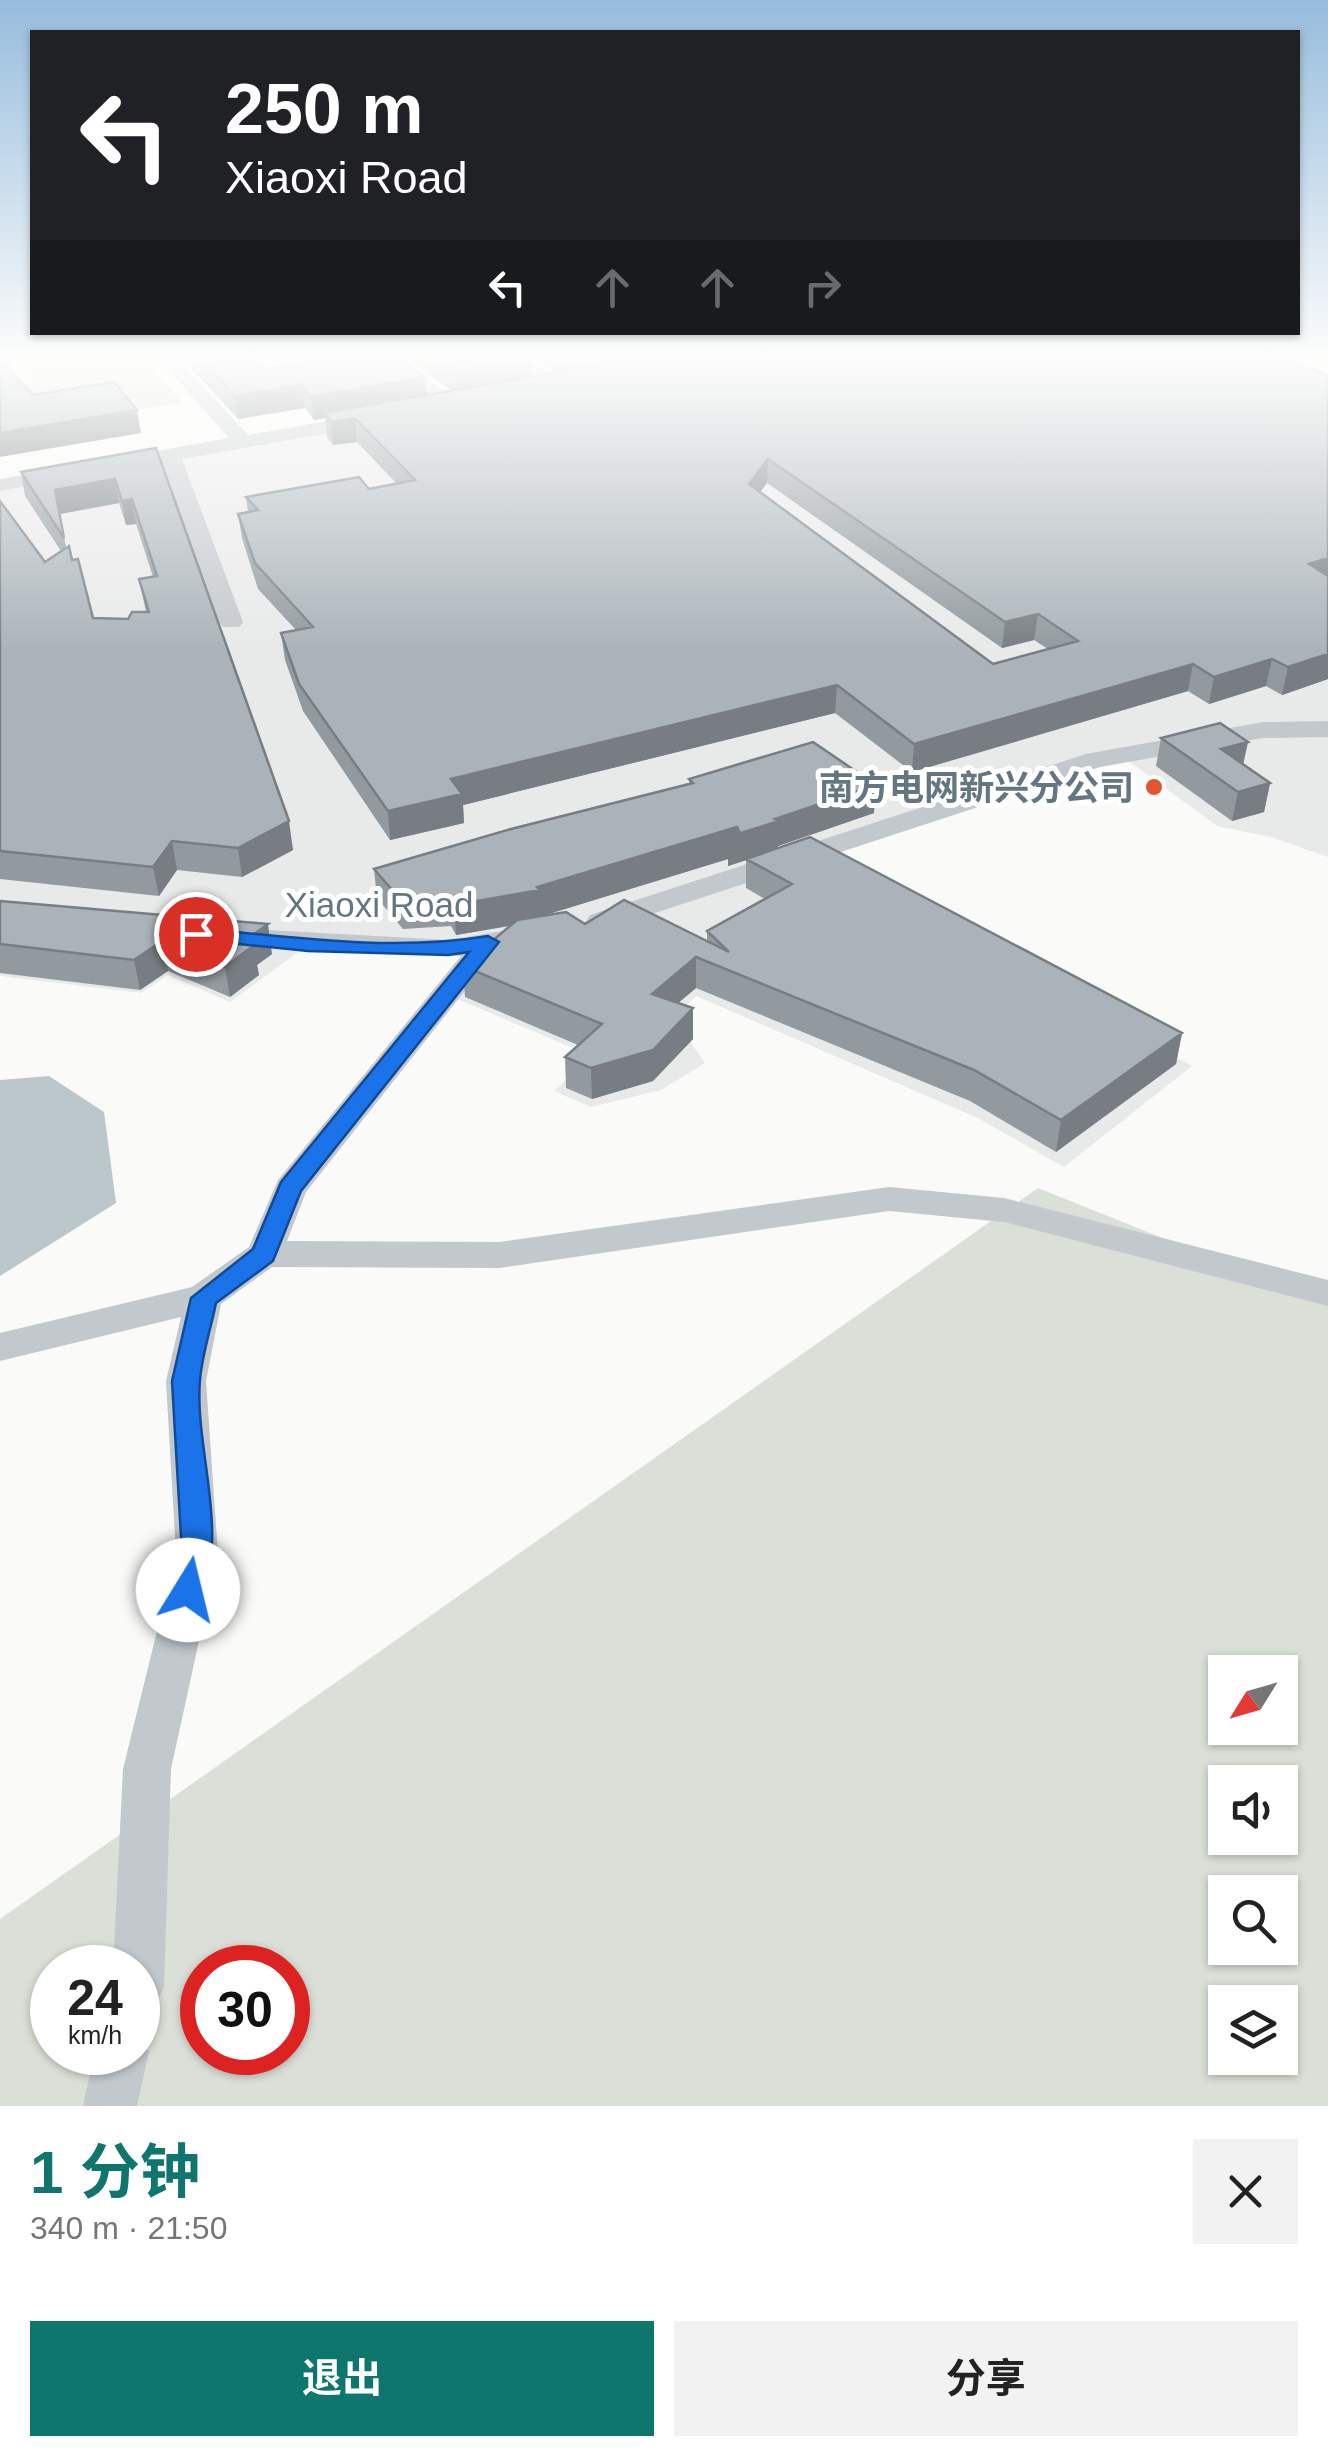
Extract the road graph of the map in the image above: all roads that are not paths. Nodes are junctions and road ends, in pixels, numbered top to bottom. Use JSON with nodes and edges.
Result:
{"nodes":[{"id":1,"x":135,"y":456,"type":"edge"},
{"id":2,"x":159,"y":456,"type":"edge"},
{"id":3,"x":170,"y":456,"type":"edge"},
{"id":4,"x":86,"y":465,"type":"junction"},
{"id":5,"x":0,"y":475,"type":"edge"},
{"id":6,"x":0,"y":485,"type":"edge"},
{"id":7,"x":231,"y":622,"type":"dead end"},
{"id":8,"x":1328,"y":729,"type":"edge"},
{"id":9,"x":196,"y":934,"type":"edge"},
{"id":10,"x":488,"y":942,"type":"junction"},
{"id":11,"x":264,"y":1254,"type":"junction"},
{"id":12,"x":1328,"y":1293,"type":"edge"},
{"id":13,"x":204,"y":1298,"type":"junction"},
{"id":14,"x":0,"y":1348,"type":"edge"},
{"id":15,"x":140,"y":1945,"type":"edge"},
{"id":16,"x":117,"y":2075,"type":"edge"},
{"id":17,"x":110,"y":2106,"type":"edge"}],
"edges":[{"from":1,"to":4,"type":"street"},
{"from":2,"to":4,"type":"street"},
{"from":3,"to":7,"type":"street"},
{"from":4,"to":5,"type":"street"},
{"from":4,"to":6,"type":"street"},
{"from":8,"to":10,"type":"street","name":"Xiaoxi Road"},
{"from":9,"to":10,"type":"street","name":"Xiaoxi Road"},
{"from":10,"to":11,"type":"street"},
{"from":11,"to":12,"type":"street"},
{"from":11,"to":13,"type":"street"},
{"from":13,"to":14,"type":"street"},
{"from":13,"to":15,"type":"street"},
{"from":16,"to":17,"type":"street"}]}
